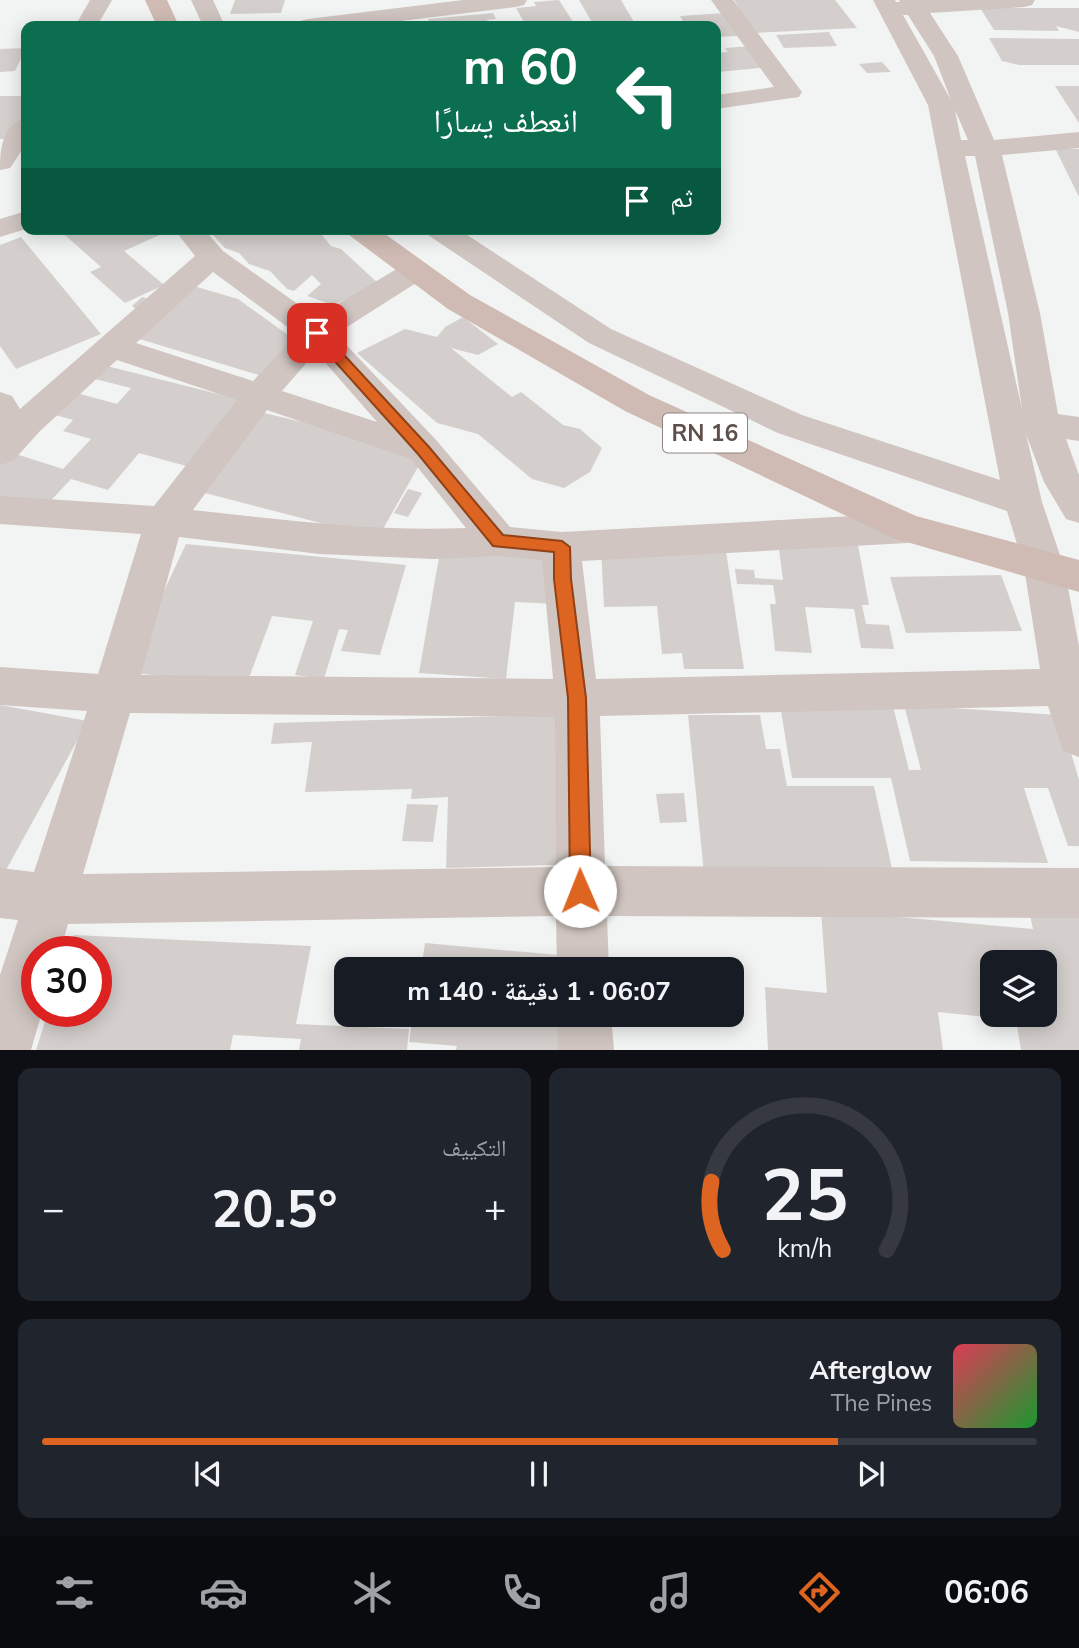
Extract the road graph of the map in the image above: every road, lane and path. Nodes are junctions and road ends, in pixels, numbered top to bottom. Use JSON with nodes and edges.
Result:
{"nodes":[{"id":1,"x":101,"y":0,"type":"edge"},
{"id":2,"x":156,"y":0,"type":"edge"},
{"id":3,"x":202,"y":0,"type":"edge"},
{"id":4,"x":516,"y":0,"type":"edge"},
{"id":5,"x":722,"y":0,"type":"edge"},
{"id":6,"x":1024,"y":0,"type":"edge"},
{"id":7,"x":446,"y":4,"type":"edge"},
{"id":8,"x":487,"y":4,"type":"junction"},
{"id":9,"x":900,"y":5,"type":"edge"},
{"id":10,"x":89,"y":21,"type":"edge"},
{"id":11,"x":166,"y":21,"type":"edge"},
{"id":12,"x":212,"y":21,"type":"edge"},
{"id":13,"x":307,"y":21,"type":"edge"},
{"id":14,"x":498,"y":21,"type":"edge"},
{"id":15,"x":754,"y":40,"type":"junction"},
{"id":16,"x":728,"y":43,"type":"dead end"},
{"id":17,"x":721,"y":101,"type":"edge"},
{"id":18,"x":21,"y":133,"type":"edge"},
{"id":19,"x":1079,"y":140,"type":"edge"},
{"id":20,"x":949,"y":148,"type":"junction"},
{"id":21,"x":987,"y":149,"type":"junction"},
{"id":22,"x":0,"y":162,"type":"edge"},
{"id":23,"x":21,"y":222,"type":"edge"},
{"id":24,"x":0,"y":228,"type":"edge"},
{"id":25,"x":193,"y":235,"type":"edge"},
{"id":26,"x":367,"y":235,"type":"edge"},
{"id":27,"x":447,"y":235,"type":"edge"},
{"id":28,"x":212,"y":257,"type":"junction"},
{"id":29,"x":416,"y":270,"type":"junction"},
{"id":30,"x":317,"y":333,"type":"junction"},
{"id":31,"x":113,"y":347,"type":"junction"},
{"id":32,"x":258,"y":397,"type":"junction"},
{"id":33,"x":0,"y":404,"type":"edge"},
{"id":34,"x":1004,"y":419,"type":"junction"},
{"id":35,"x":1042,"y":423,"type":"junction"},
{"id":36,"x":1079,"y":429,"type":"edge"},
{"id":37,"x":8,"y":444,"type":"edge"},
{"id":38,"x":424,"y":450,"type":"junction"},
{"id":39,"x":1023,"y":502,"type":"junction"},
{"id":40,"x":1079,"y":509,"type":"edge"},
{"id":41,"x":0,"y":510,"type":"edge"},
{"id":42,"x":164,"y":521,"type":"junction"},
{"id":43,"x":907,"y":528,"type":"junction"},
{"id":44,"x":499,"y":541,"type":"junction"},
{"id":45,"x":562,"y":547,"type":"junction"},
{"id":46,"x":1061,"y":572,"type":"edge"},
{"id":47,"x":0,"y":686,"type":"edge"},
{"id":48,"x":1065,"y":687,"type":"junction"},
{"id":49,"x":114,"y":694,"type":"junction"},
{"id":50,"x":577,"y":698,"type":"junction"},
{"id":51,"x":1079,"y":737,"type":"edge"},
{"id":52,"x":580,"y":891,"type":"junction"},
{"id":53,"x":0,"y":892,"type":"edge"},
{"id":54,"x":1079,"y":893,"type":"edge"},
{"id":55,"x":50,"y":899,"type":"junction"},
{"id":56,"x":583,"y":957,"type":"edge"},
{"id":57,"x":585,"y":1027,"type":"edge"},
{"id":58,"x":3,"y":1049,"type":"edge"},
{"id":59,"x":586,"y":1049,"type":"edge"}],
"edges":[{"from":1,"to":10,"type":"street"},
{"from":2,"to":11,"type":"main road"},
{"from":3,"to":12,"type":"street"},
{"from":4,"to":8,"type":"street"},
{"from":5,"to":15,"type":"street"},
{"from":6,"to":9,"type":"street"},
{"from":7,"to":8,"type":"street"},
{"from":7,"to":13,"type":"street"},
{"from":8,"to":14,"type":"street"},
{"from":9,"to":20,"type":"street"},
{"from":9,"to":21,"type":"street"},
{"from":15,"to":16,"type":"street"},
{"from":15,"to":17,"type":"street"},
{"from":18,"to":22,"type":"street"},
{"from":19,"to":21,"type":"street"},
{"from":20,"to":21,"type":"street"},
{"from":20,"to":34,"type":"street"},
{"from":21,"to":35,"type":"street"},
{"from":23,"to":24,"type":"street"},
{"from":25,"to":28,"type":"street"},
{"from":26,"to":29,"type":"main road","number":"RN 16"},
{"from":27,"to":39,"type":"street"},
{"from":28,"to":30,"type":"street"},
{"from":28,"to":31,"type":"street"},
{"from":29,"to":30,"type":"street"},
{"from":29,"to":43,"type":"main road","number":"RN 16"},
{"from":30,"to":32,"type":"street"},
{"from":30,"to":38,"type":"street"},
{"from":31,"to":32,"type":"street"},
{"from":31,"to":37,"type":"street"},
{"from":32,"to":38,"type":"street"},
{"from":32,"to":42,"type":"street"},
{"from":33,"to":37,"type":"street"},
{"from":34,"to":35,"type":"street"},
{"from":34,"to":39,"type":"street"},
{"from":35,"to":36,"type":"street"},
{"from":35,"to":40,"type":"street"},
{"from":38,"to":44,"type":"street"},
{"from":39,"to":46,"type":"street"},
{"from":41,"to":42,"type":"street"},
{"from":42,"to":44,"type":"street"},
{"from":42,"to":49,"type":"street"},
{"from":43,"to":45,"type":"street"},
{"from":43,"to":46,"type":"main road","number":"RN 16"},
{"from":44,"to":45,"type":"street"},
{"from":45,"to":50,"type":"street"},
{"from":46,"to":48,"type":"street"},
{"from":47,"to":49,"type":"street"},
{"from":48,"to":50,"type":"street"},
{"from":48,"to":51,"type":"street"},
{"from":49,"to":50,"type":"street"},
{"from":49,"to":55,"type":"street"},
{"from":50,"to":52,"type":"street"},
{"from":52,"to":54,"type":"street"},
{"from":52,"to":55,"type":"street"},
{"from":52,"to":56,"type":"street"},
{"from":53,"to":55,"type":"street"},
{"from":55,"to":58,"type":"street"},
{"from":57,"to":59,"type":"street"}]}
